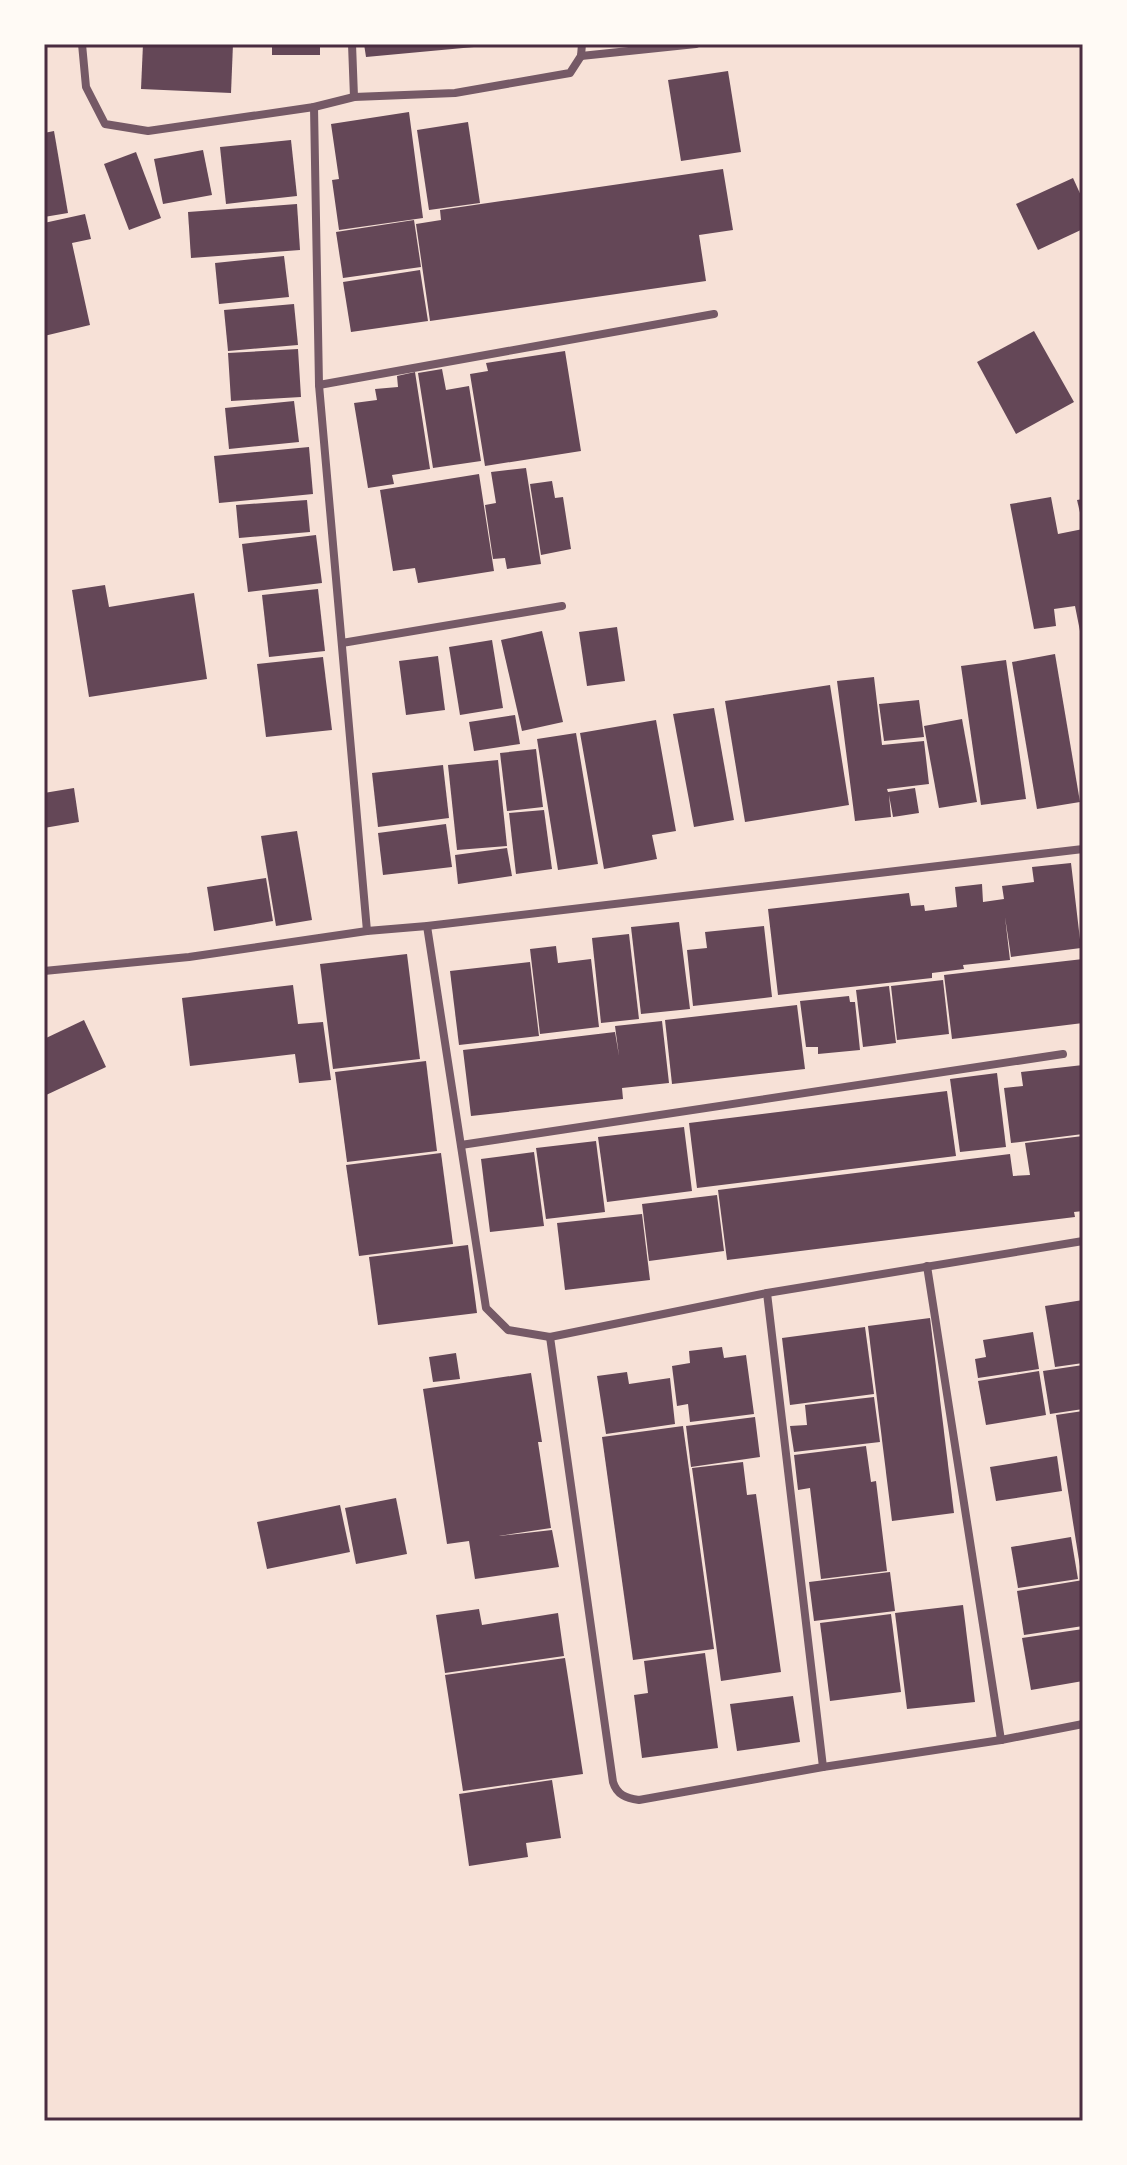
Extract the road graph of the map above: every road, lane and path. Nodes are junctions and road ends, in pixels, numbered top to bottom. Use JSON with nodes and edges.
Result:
{"nodes":[{"id":1,"x":82,"y":44,"type":"edge"},
{"id":2,"x":352,"y":44,"type":"edge"},
{"id":3,"x":582,"y":44,"type":"edge"},
{"id":4,"x":696,"y":44,"type":"edge"},
{"id":5,"x":581,"y":56,"type":"junction"},
{"id":6,"x":354,"y":97,"type":"junction"},
{"id":7,"x":314,"y":107,"type":"junction"},
{"id":8,"x":714,"y":314,"type":"dead end"},
{"id":9,"x":319,"y":385,"type":"junction"},
{"id":10,"x":562,"y":606,"type":"dead end"},
{"id":11,"x":342,"y":643,"type":"junction"},
{"id":12,"x":1083,"y":849,"type":"edge"},
{"id":13,"x":427,"y":926,"type":"junction"},
{"id":14,"x":367,"y":931,"type":"junction"},
{"id":15,"x":44,"y":971,"type":"edge"},
{"id":16,"x":1063,"y":1054,"type":"dead end"},
{"id":17,"x":461,"y":1145,"type":"junction"},
{"id":18,"x":1083,"y":1241,"type":"edge"},
{"id":19,"x":927,"y":1266,"type":"junction"},
{"id":20,"x":767,"y":1293,"type":"junction"},
{"id":21,"x":550,"y":1337,"type":"junction"},
{"id":22,"x":1083,"y":1724,"type":"edge"},
{"id":23,"x":1001,"y":1740,"type":"junction"},
{"id":24,"x":823,"y":1767,"type":"junction"}],
"edges":[{"from":1,"to":7,"type":"street"},
{"from":2,"to":6,"type":"street"},
{"from":3,"to":5,"type":"street"},
{"from":4,"to":5,"type":"street"},
{"from":5,"to":6,"type":"street"},
{"from":6,"to":7,"type":"street"},
{"from":7,"to":9,"type":"street"},
{"from":8,"to":9,"type":"street"},
{"from":9,"to":11,"type":"street"},
{"from":10,"to":11,"type":"street"},
{"from":11,"to":14,"type":"street"},
{"from":12,"to":13,"type":"street"},
{"from":13,"to":14,"type":"street"},
{"from":13,"to":17,"type":"street"},
{"from":14,"to":15,"type":"street"},
{"from":16,"to":17,"type":"street"},
{"from":17,"to":21,"type":"street"},
{"from":18,"to":19,"type":"street"},
{"from":19,"to":20,"type":"street"},
{"from":19,"to":23,"type":"street"},
{"from":20,"to":21,"type":"street"},
{"from":20,"to":24,"type":"street"},
{"from":21,"to":24,"type":"street"},
{"from":22,"to":23,"type":"street"},
{"from":23,"to":24,"type":"street"}]}
